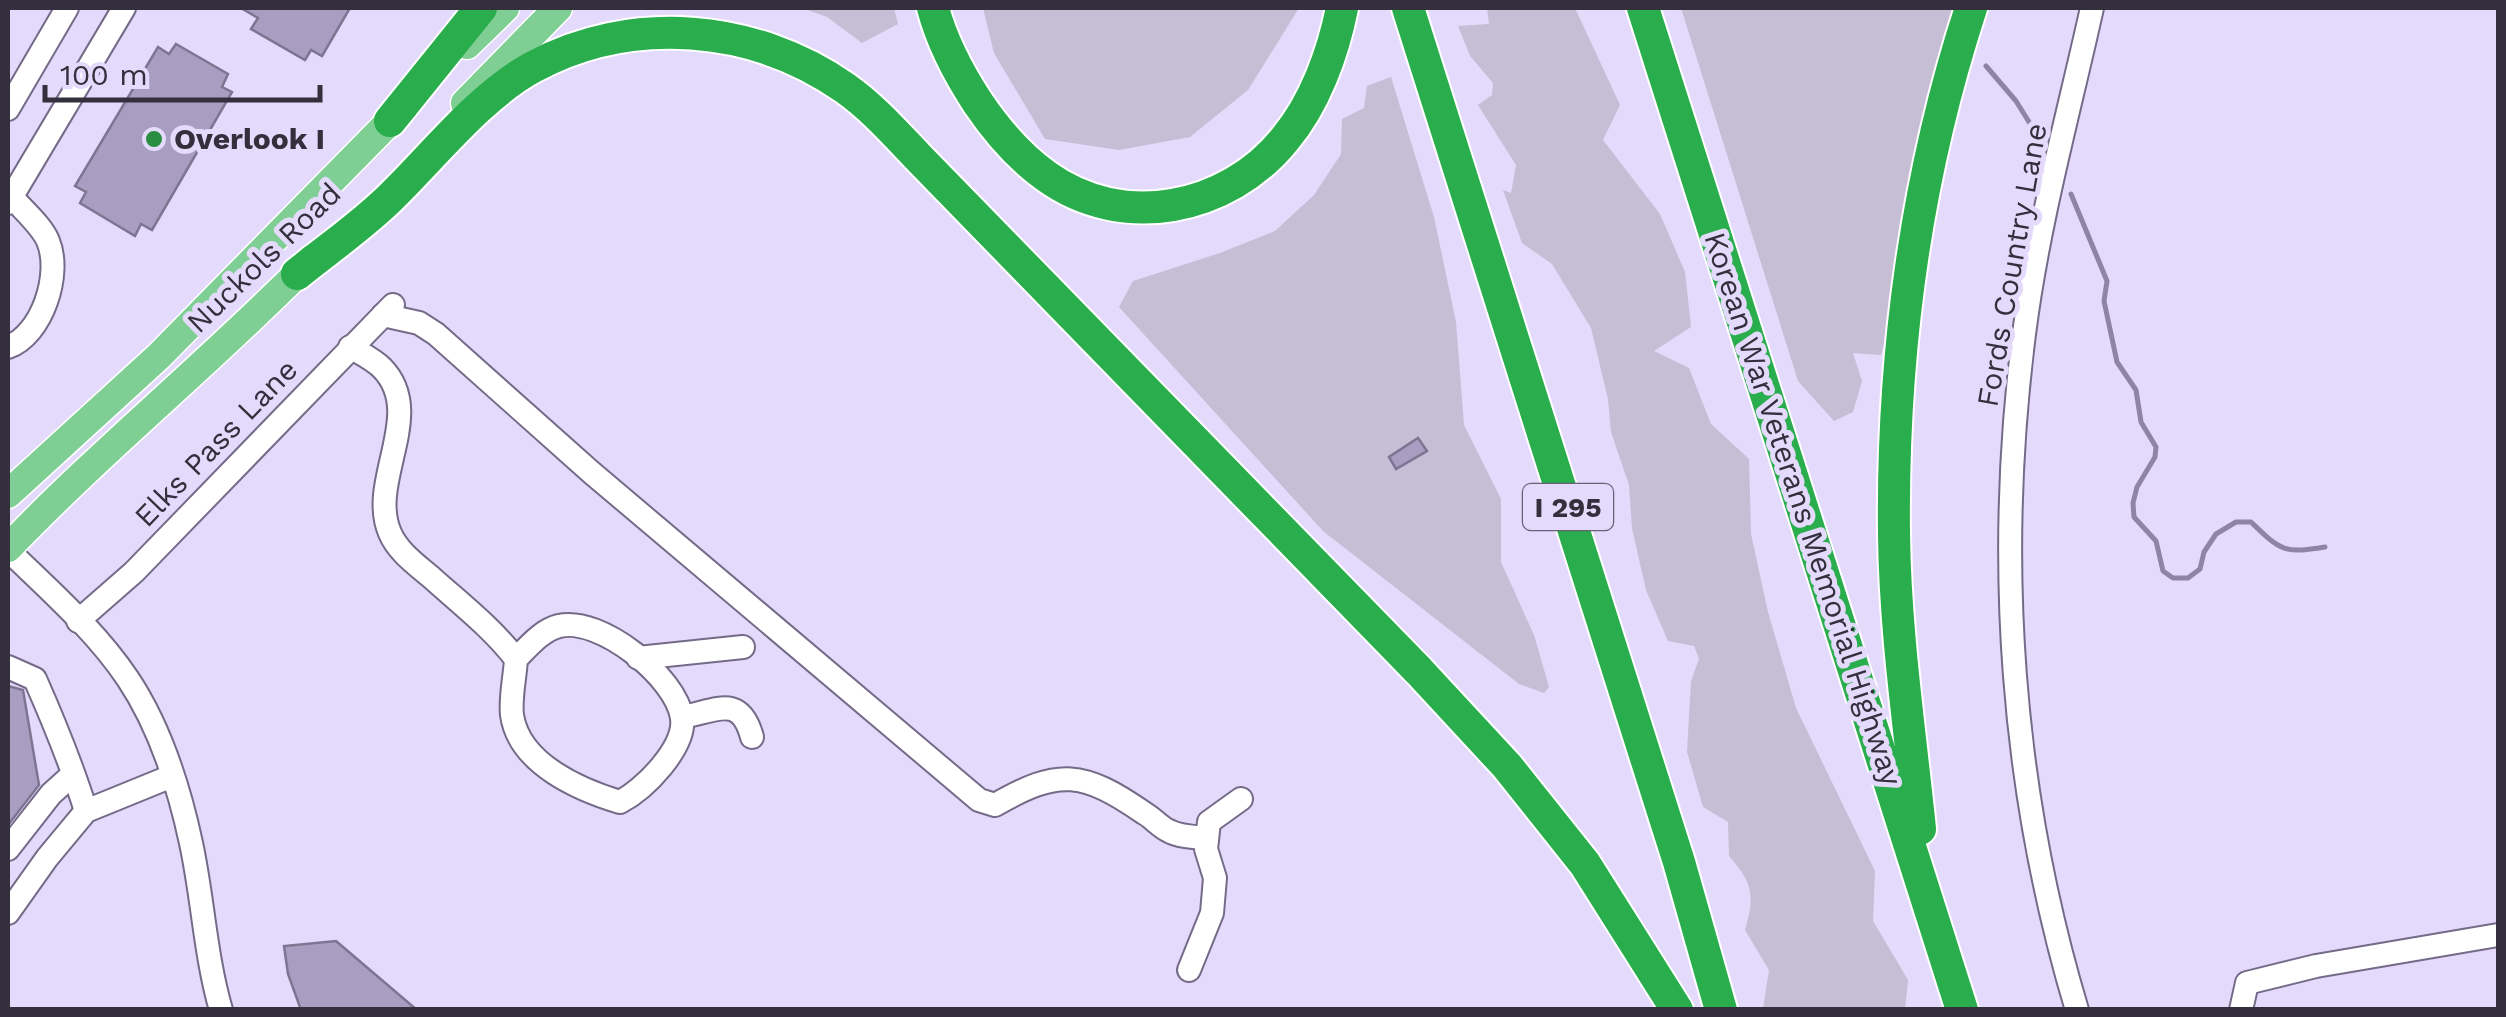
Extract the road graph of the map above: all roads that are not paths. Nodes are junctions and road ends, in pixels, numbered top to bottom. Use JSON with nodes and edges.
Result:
{"nodes":[{"id":1,"x":67,"y":8,"type":"edge"},
{"id":2,"x":124,"y":8,"type":"edge"},
{"id":3,"x":480,"y":8,"type":"edge"},
{"id":4,"x":505,"y":8,"type":"edge"},
{"id":5,"x":558,"y":8,"type":"edge"},
{"id":6,"x":933,"y":8,"type":"edge"},
{"id":7,"x":1342,"y":8,"type":"edge"},
{"id":8,"x":1408,"y":8,"type":"edge"},
{"id":9,"x":1644,"y":8,"type":"edge"},
{"id":10,"x":1971,"y":8,"type":"edge"},
{"id":11,"x":2092,"y":8,"type":"edge"},
{"id":12,"x":8,"y":109,"type":"edge"},
{"id":13,"x":390,"y":121,"type":"junction"},
{"id":14,"x":10,"y":200,"type":"edge"},
{"id":15,"x":297,"y":274,"type":"junction"},
{"id":16,"x":350,"y":346,"type":"junction"},
{"id":17,"x":8,"y":347,"type":"edge"},
{"id":18,"x":8,"y":494,"type":"edge"},
{"id":19,"x":8,"y":549,"type":"edge"},
{"id":20,"x":78,"y":621,"type":"junction"},
{"id":21,"x":743,"y":647,"type":"dead end"},
{"id":22,"x":638,"y":658,"type":"junction"},
{"id":23,"x":516,"y":659,"type":"junction"},
{"id":24,"x":8,"y":667,"type":"edge"},
{"id":25,"x":682,"y":716,"type":"junction"},
{"id":26,"x":752,"y":737,"type":"dead end"},
{"id":27,"x":72,"y":776,"type":"junction"},
{"id":28,"x":172,"y":776,"type":"junction"},
{"id":29,"x":1241,"y":800,"type":"dead end"},
{"id":30,"x":86,"y":811,"type":"junction"},
{"id":31,"x":1208,"y":838,"type":"junction"},
{"id":32,"x":8,"y":849,"type":"edge"},
{"id":33,"x":1926,"y":888,"type":"junction"},
{"id":34,"x":8,"y":913,"type":"edge"},
{"id":35,"x":2498,"y":935,"type":"edge"},
{"id":36,"x":1189,"y":970,"type":"dead end"},
{"id":37,"x":221,"y":1010,"type":"edge"},
{"id":38,"x":1678,"y":1010,"type":"edge"},
{"id":39,"x":1721,"y":1010,"type":"edge"},
{"id":40,"x":1962,"y":1010,"type":"edge"},
{"id":41,"x":2076,"y":1010,"type":"edge"},
{"id":42,"x":2241,"y":1010,"type":"edge"}],
"edges":[{"from":1,"to":12,"type":"street"},
{"from":2,"to":14,"type":"street"},
{"from":3,"to":13,"type":"highway"},
{"from":4,"to":13,"type":"main road","name":"Nuckols Road"},
{"from":5,"to":15,"type":"main road","name":"Nuckols Road"},
{"from":6,"to":7,"type":"highway"},
{"from":8,"to":39,"type":"highway","number":"I 295"},
{"from":9,"to":33,"type":"highway","name":"Korean War Veterans Memorial Highway"},
{"from":10,"to":33,"type":"highway"},
{"from":11,"to":41,"type":"street","name":"Fords Country Lane"},
{"from":13,"to":18,"type":"main road","name":"Nuckols Road"},
{"from":14,"to":17,"type":"street"},
{"from":15,"to":19,"type":"main road","name":"Nuckols Road"},
{"from":15,"to":38,"type":"highway"},
{"from":16,"to":20,"type":"street","name":"Elks Pass Lane"},
{"from":16,"to":23,"type":"street"},
{"from":16,"to":31,"type":"street","name":"Elks Pass Lane"},
{"from":19,"to":20,"type":"street"},
{"from":20,"to":28,"type":"street"},
{"from":21,"to":22,"type":"street"},
{"from":22,"to":23,"type":"street"},
{"from":22,"to":25,"type":"street"},
{"from":23,"to":25,"type":"street"},
{"from":24,"to":27,"type":"street"},
{"from":25,"to":26,"type":"street"},
{"from":27,"to":30,"type":"street"},
{"from":27,"to":32,"type":"street"},
{"from":28,"to":30,"type":"street"},
{"from":28,"to":37,"type":"street"},
{"from":29,"to":31,"type":"street"},
{"from":30,"to":34,"type":"street"},
{"from":31,"to":36,"type":"street"},
{"from":33,"to":40,"type":"highway","name":"Korean War Veterans Memorial Highway"},
{"from":35,"to":42,"type":"street"}]}
